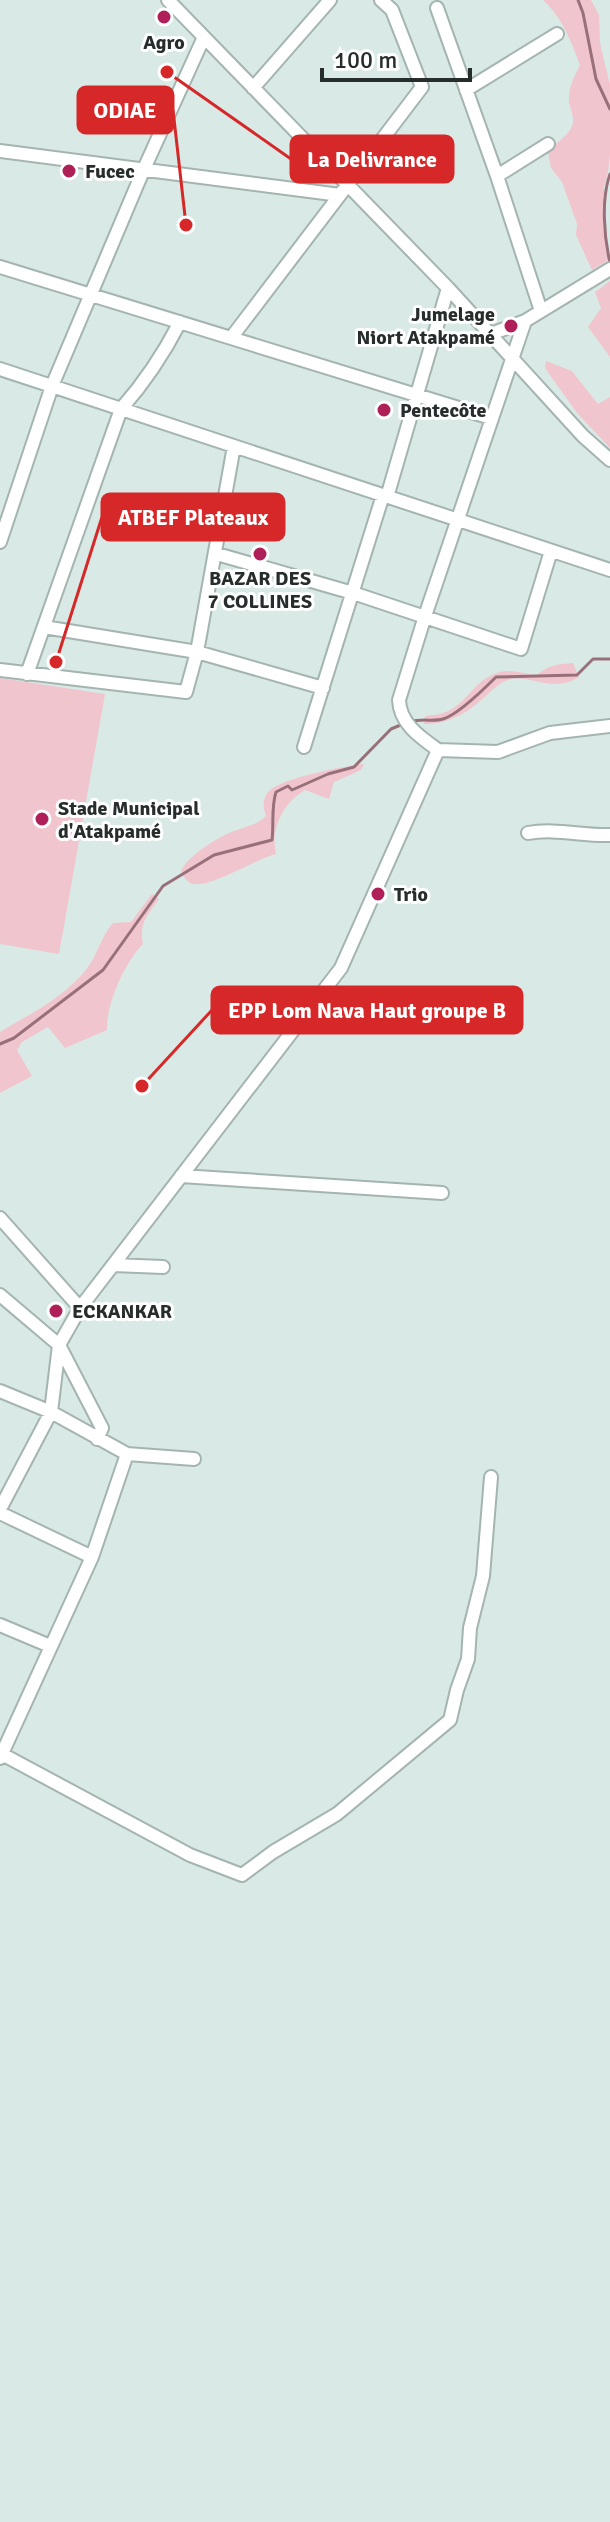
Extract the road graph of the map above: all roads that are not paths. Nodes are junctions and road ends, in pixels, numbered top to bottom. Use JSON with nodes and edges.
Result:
{"nodes":[{"id":1,"x":168,"y":0,"type":"edge"},
{"id":2,"x":330,"y":0,"type":"edge"},
{"id":3,"x":381,"y":0,"type":"edge"},
{"id":4,"x":437,"y":8,"type":"dead end"},
{"id":5,"x":557,"y":34,"type":"dead end"},
{"id":6,"x":204,"y":37,"type":"junction"},
{"id":7,"x":253,"y":88,"type":"junction"},
{"id":8,"x":466,"y":90,"type":"junction"},
{"id":9,"x":548,"y":144,"type":"dead end"},
{"id":10,"x":0,"y":151,"type":"edge"},
{"id":11,"x":143,"y":171,"type":"junction"},
{"id":12,"x":497,"y":176,"type":"junction"},
{"id":13,"x":344,"y":191,"type":"junction"},
{"id":14,"x":0,"y":267,"type":"edge"},
{"id":15,"x":607,"y":272,"type":"edge"},
{"id":16,"x":448,"y":288,"type":"junction"},
{"id":17,"x":90,"y":295,"type":"junction"},
{"id":18,"x":541,"y":311,"type":"junction"},
{"id":19,"x":525,"y":321,"type":"junction"},
{"id":20,"x":180,"y":322,"type":"junction"},
{"id":21,"x":491,"y":334,"type":"junction"},
{"id":22,"x":231,"y":338,"type":"junction"},
{"id":23,"x":514,"y":358,"type":"junction"},
{"id":24,"x":0,"y":369,"type":"edge"},
{"id":25,"x":52,"y":386,"type":"junction"},
{"id":26,"x":415,"y":395,"type":"junction"},
{"id":27,"x":121,"y":409,"type":"junction"},
{"id":28,"x":491,"y":418,"type":"junction"},
{"id":29,"x":234,"y":446,"type":"junction"},
{"id":30,"x":610,"y":460,"type":"edge"},
{"id":31,"x":385,"y":496,"type":"junction"},
{"id":32,"x":458,"y":520,"type":"junction"},
{"id":33,"x":0,"y":542,"type":"edge"},
{"id":34,"x":551,"y":551,"type":"junction"},
{"id":35,"x":217,"y":554,"type":"junction"},
{"id":36,"x":610,"y":570,"type":"edge"},
{"id":37,"x":353,"y":593,"type":"junction"},
{"id":38,"x":425,"y":616,"type":"junction"},
{"id":39,"x":44,"y":627,"type":"junction"},
{"id":40,"x":197,"y":652,"type":"junction"},
{"id":41,"x":0,"y":670,"type":"edge"},
{"id":42,"x":27,"y":674,"type":"junction"},
{"id":43,"x":323,"y":688,"type":"junction"},
{"id":44,"x":610,"y":726,"type":"edge"},
{"id":45,"x":304,"y":747,"type":"dead end"},
{"id":46,"x":438,"y":750,"type":"junction"},
{"id":47,"x":528,"y":833,"type":"dead end"},
{"id":48,"x":610,"y":835,"type":"edge"},
{"id":49,"x":181,"y":1176,"type":"junction"},
{"id":50,"x":442,"y":1193,"type":"dead end"},
{"id":51,"x":0,"y":1218,"type":"edge"},
{"id":52,"x":113,"y":1265,"type":"junction"},
{"id":53,"x":163,"y":1267,"type":"dead end"},
{"id":54,"x":0,"y":1295,"type":"edge"},
{"id":55,"x":80,"y":1308,"type":"junction"},
{"id":56,"x":59,"y":1345,"type":"junction"},
{"id":57,"x":0,"y":1391,"type":"edge"},
{"id":58,"x":51,"y":1412,"type":"junction"},
{"id":59,"x":97,"y":1439,"type":"junction"},
{"id":60,"x":127,"y":1454,"type":"junction"},
{"id":61,"x":194,"y":1459,"type":"dead end"},
{"id":62,"x":491,"y":1477,"type":"dead end"},
{"id":63,"x":0,"y":1511,"type":"edge"},
{"id":64,"x":92,"y":1557,"type":"junction"},
{"id":65,"x":0,"y":1625,"type":"edge"},
{"id":66,"x":50,"y":1646,"type":"junction"},
{"id":67,"x":0,"y":1755,"type":"edge"}],
"edges":[{"from":1,"to":6,"type":"street"},
{"from":2,"to":7,"type":"street"},
{"from":3,"to":13,"type":"street"},
{"from":4,"to":8,"type":"street"},
{"from":5,"to":8,"type":"street"},
{"from":6,"to":7,"type":"street"},
{"from":6,"to":11,"type":"street"},
{"from":7,"to":13,"type":"street"},
{"from":8,"to":12,"type":"street"},
{"from":9,"to":12,"type":"street"},
{"from":10,"to":11,"type":"street"},
{"from":11,"to":13,"type":"street"},
{"from":11,"to":17,"type":"street"},
{"from":12,"to":18,"type":"street"},
{"from":13,"to":16,"type":"street"},
{"from":13,"to":22,"type":"street"},
{"from":14,"to":17,"type":"street"},
{"from":15,"to":18,"type":"street"},
{"from":16,"to":21,"type":"street"},
{"from":16,"to":26,"type":"street"},
{"from":17,"to":20,"type":"street"},
{"from":17,"to":25,"type":"street"},
{"from":18,"to":19,"type":"street"},
{"from":19,"to":21,"type":"street"},
{"from":19,"to":23,"type":"street"},
{"from":20,"to":22,"type":"street"},
{"from":20,"to":27,"type":"street"},
{"from":21,"to":23,"type":"street"},
{"from":22,"to":26,"type":"street"},
{"from":23,"to":28,"type":"street"},
{"from":23,"to":30,"type":"street"},
{"from":24,"to":25,"type":"street"},
{"from":25,"to":27,"type":"street"},
{"from":25,"to":33,"type":"street"},
{"from":26,"to":28,"type":"street"},
{"from":26,"to":31,"type":"street"},
{"from":27,"to":29,"type":"street"},
{"from":27,"to":39,"type":"street"},
{"from":28,"to":32,"type":"street"},
{"from":29,"to":31,"type":"street"},
{"from":29,"to":35,"type":"street"},
{"from":31,"to":32,"type":"street"},
{"from":31,"to":37,"type":"street"},
{"from":32,"to":34,"type":"street"},
{"from":32,"to":38,"type":"street"},
{"from":34,"to":36,"type":"street"},
{"from":34,"to":38,"type":"street"},
{"from":35,"to":37,"type":"street"},
{"from":35,"to":40,"type":"street"},
{"from":37,"to":38,"type":"street"},
{"from":37,"to":43,"type":"street"},
{"from":38,"to":46,"type":"street"},
{"from":39,"to":40,"type":"street"},
{"from":39,"to":42,"type":"street"},
{"from":40,"to":42,"type":"street"},
{"from":40,"to":43,"type":"street"},
{"from":41,"to":42,"type":"street"},
{"from":43,"to":45,"type":"street"},
{"from":44,"to":46,"type":"street"},
{"from":46,"to":49,"type":"street"},
{"from":47,"to":48,"type":"street"},
{"from":49,"to":50,"type":"street"},
{"from":49,"to":52,"type":"street"},
{"from":51,"to":55,"type":"street"},
{"from":52,"to":53,"type":"street"},
{"from":52,"to":55,"type":"street"},
{"from":54,"to":56,"type":"street"},
{"from":55,"to":56,"type":"street"},
{"from":56,"to":58,"type":"street"},
{"from":56,"to":59,"type":"street"},
{"from":57,"to":58,"type":"street"},
{"from":58,"to":59,"type":"street"},
{"from":58,"to":63,"type":"street"},
{"from":59,"to":60,"type":"street"},
{"from":60,"to":61,"type":"street"},
{"from":60,"to":64,"type":"street"},
{"from":62,"to":67,"type":"street"},
{"from":63,"to":64,"type":"street"},
{"from":64,"to":66,"type":"street"},
{"from":65,"to":66,"type":"street"},
{"from":66,"to":67,"type":"street"}]}
